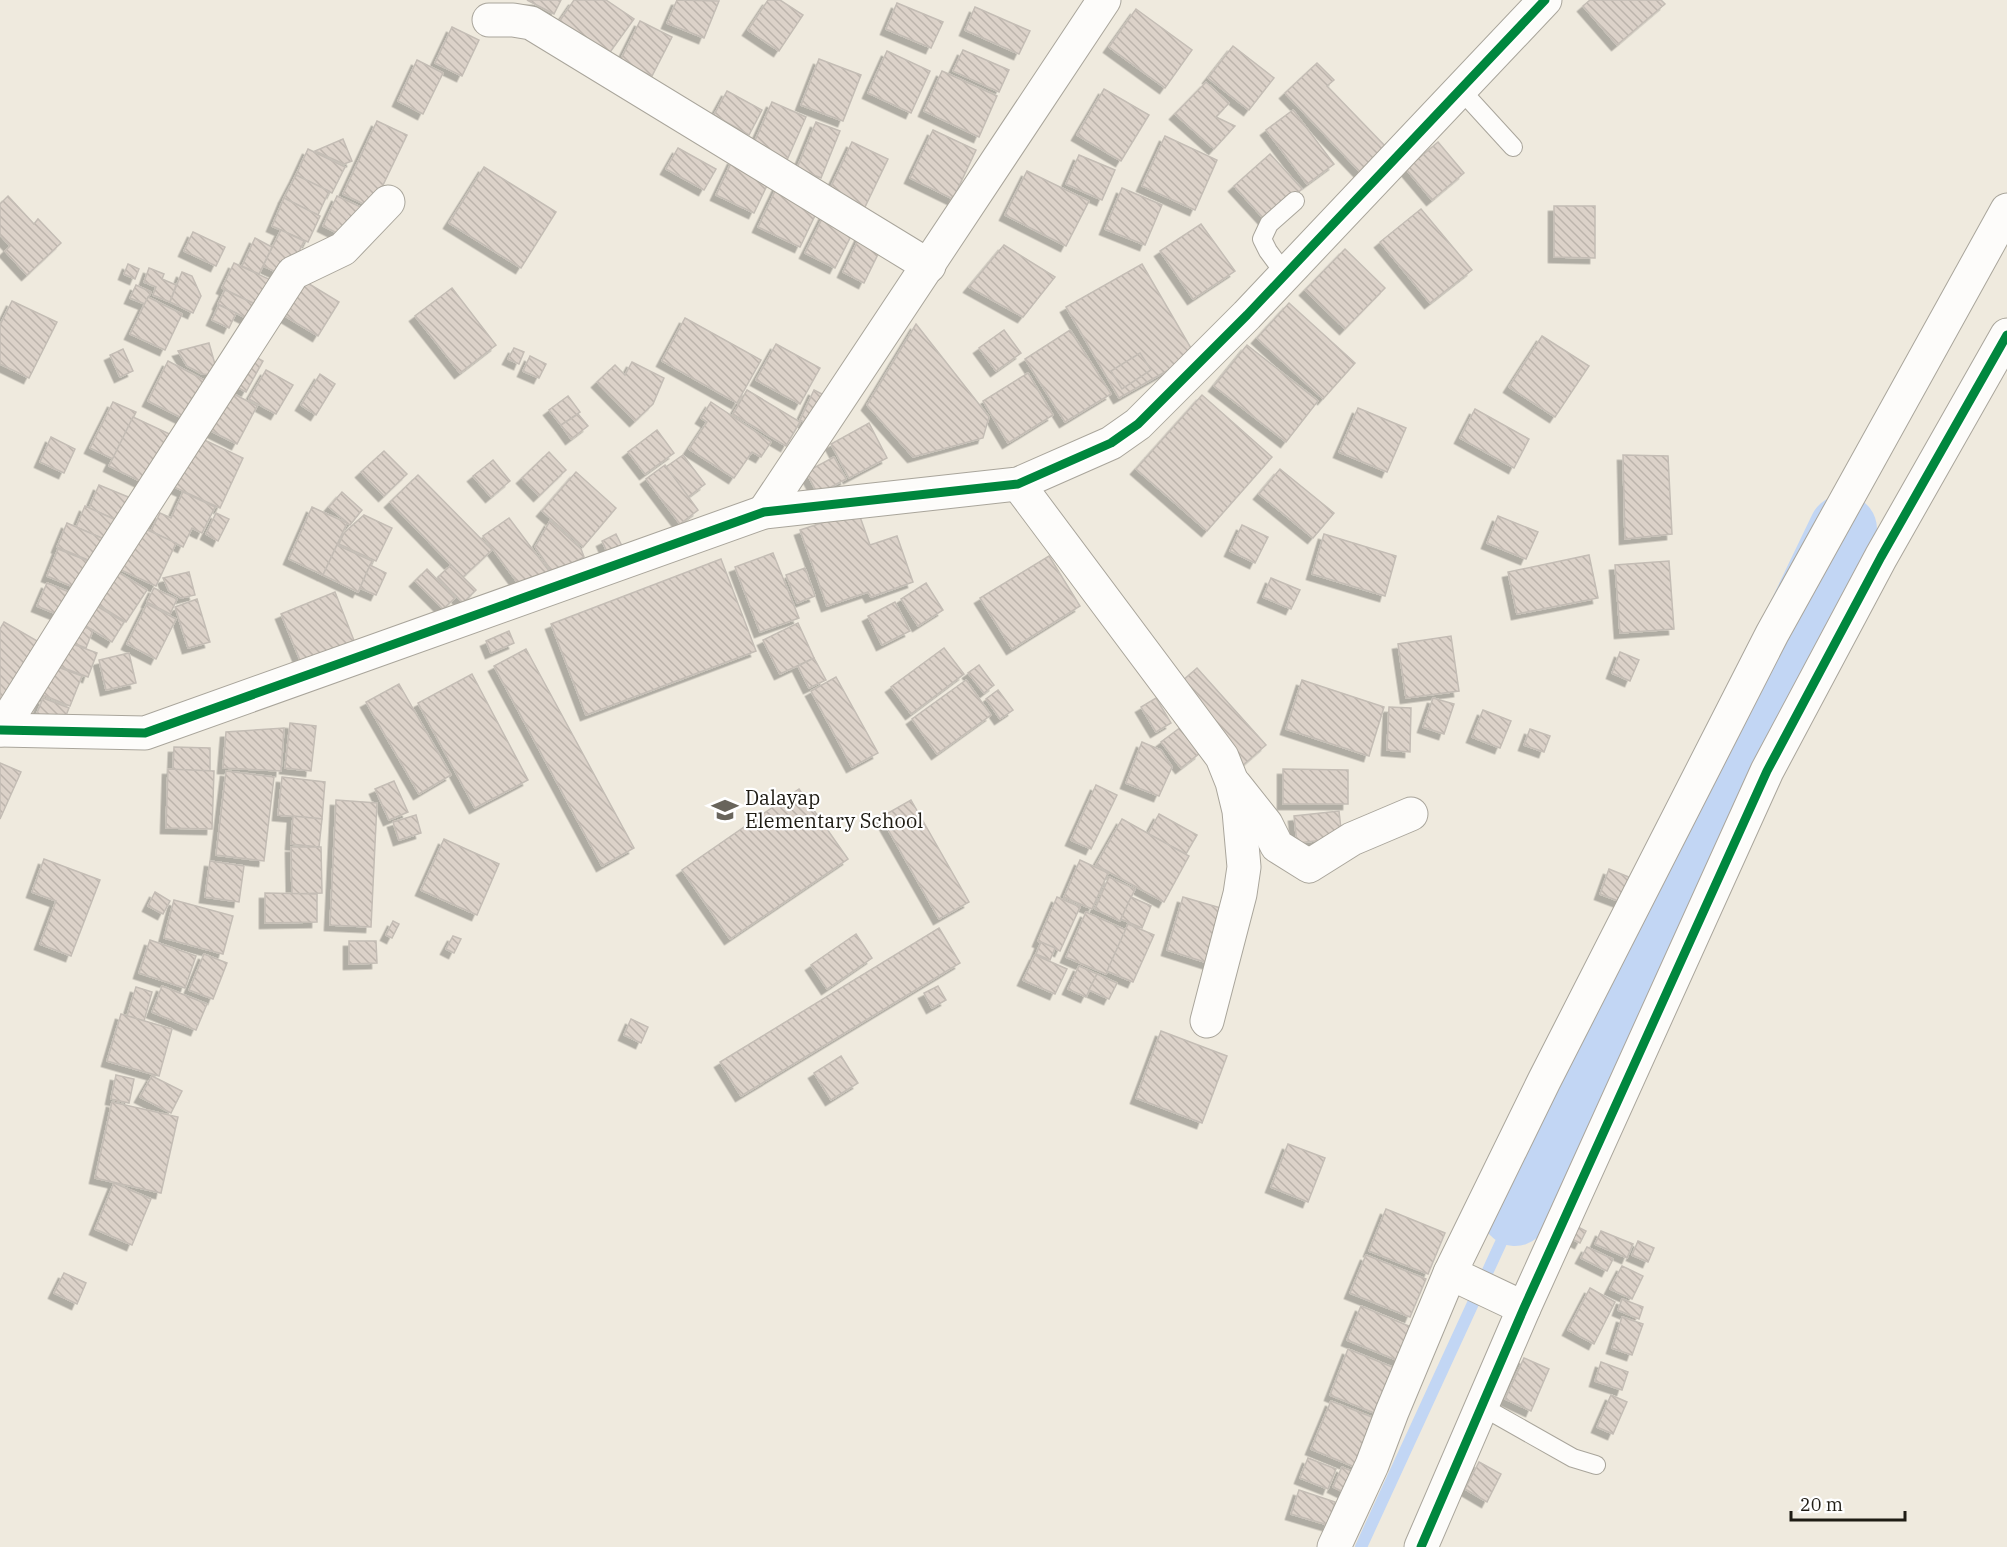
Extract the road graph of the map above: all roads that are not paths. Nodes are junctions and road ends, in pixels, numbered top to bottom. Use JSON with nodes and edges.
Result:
{"nodes":[{"id":1,"x":1104,"y":0,"type":"edge"},
{"id":2,"x":1545,"y":0,"type":"edge"},
{"id":3,"x":489,"y":20,"type":"dead end"},
{"id":4,"x":1460,"y":89,"type":"junction"},
{"id":5,"x":1513,"y":147,"type":"dead end"},
{"id":6,"x":1294,"y":201,"type":"dead end"},
{"id":7,"x":388,"y":202,"type":"dead end"},
{"id":8,"x":2007,"y":210,"type":"edge"},
{"id":9,"x":928,"y":266,"type":"junction"},
{"id":10,"x":1285,"y":274,"type":"junction"},
{"id":11,"x":2007,"y":335,"type":"edge"},
{"id":12,"x":1018,"y":484,"type":"junction"},
{"id":13,"x":764,"y":512,"type":"junction"},
{"id":14,"x":0,"y":730,"type":"edge"},
{"id":15,"x":1232,"y":782,"type":"junction"},
{"id":16,"x":1411,"y":814,"type":"dead end"},
{"id":17,"x":1207,"y":1021,"type":"dead end"},
{"id":18,"x":1462,"y":1279,"type":"junction"},
{"id":19,"x":1515,"y":1303,"type":"junction"},
{"id":20,"x":1481,"y":1406,"type":"junction"},
{"id":21,"x":1596,"y":1465,"type":"dead end"},
{"id":22,"x":1334,"y":1547,"type":"edge"},
{"id":23,"x":1421,"y":1547,"type":"edge"}],
"edges":[{"from":1,"to":9,"type":"street"},
{"from":2,"to":4,"type":"street"},
{"from":3,"to":9,"type":"street"},
{"from":4,"to":5,"type":"lane"},
{"from":4,"to":10,"type":"street"},
{"from":6,"to":10,"type":"lane"},
{"from":7,"to":14,"type":"street"},
{"from":8,"to":18,"type":"street"},
{"from":9,"to":13,"type":"street"},
{"from":10,"to":12,"type":"street"},
{"from":11,"to":19,"type":"street"},
{"from":12,"to":13,"type":"street"},
{"from":12,"to":15,"type":"street"},
{"from":13,"to":14,"type":"street"},
{"from":15,"to":16,"type":"street"},
{"from":15,"to":17,"type":"street"},
{"from":18,"to":19,"type":"street"},
{"from":18,"to":22,"type":"street"},
{"from":19,"to":20,"type":"street"},
{"from":20,"to":21,"type":"lane"},
{"from":20,"to":23,"type":"street"}]}
